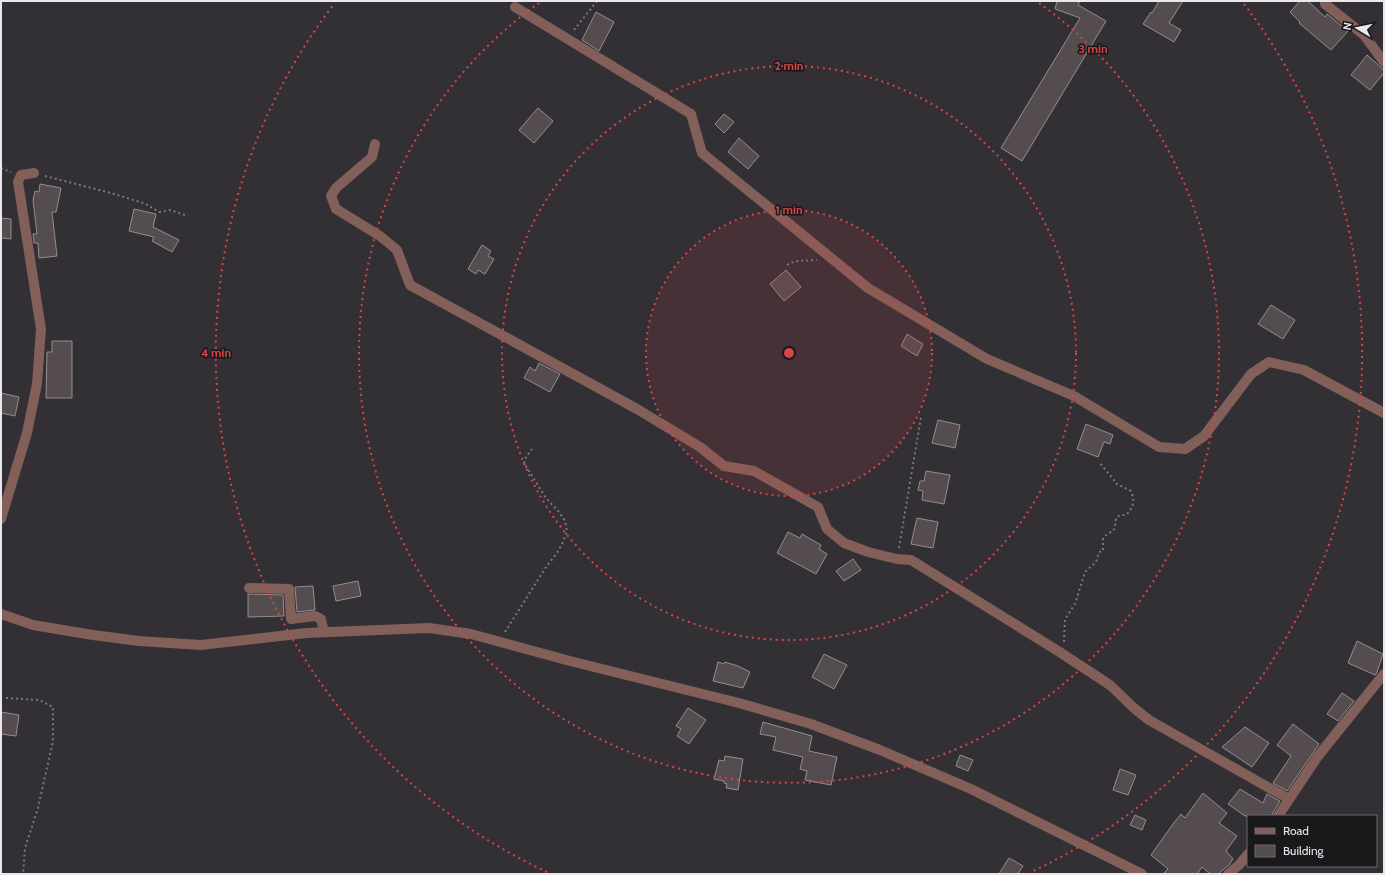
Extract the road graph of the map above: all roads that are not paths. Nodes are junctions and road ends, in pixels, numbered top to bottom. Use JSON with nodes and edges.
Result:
{"nodes":[{"id":1,"x":1325,"y":1,"type":"edge"},
{"id":2,"x":515,"y":7,"type":"dead end"},
{"id":3,"x":1384,"y":62,"type":"edge"},
{"id":4,"x":375,"y":144,"type":"dead end"},
{"id":5,"x":34,"y":174,"type":"road end"},
{"id":6,"x":1384,"y":413,"type":"edge"},
{"id":7,"x":1,"y":519,"type":"edge"},
{"id":8,"x":249,"y":588,"type":"dead end"},
{"id":9,"x":1,"y":614,"type":"edge"},
{"id":10,"x":324,"y":632,"type":"junction"},
{"id":11,"x":1384,"y":674,"type":"edge"},
{"id":12,"x":1290,"y":799,"type":"junction"},
{"id":13,"x":1279,"y":815,"type":"edge"},
{"id":14,"x":1247,"y":855,"type":"edge"},
{"id":15,"x":1142,"y":874,"type":"edge"},
{"id":16,"x":1228,"y":874,"type":"edge"}],
"edges":[{"from":1,"to":3,"type":"street"},
{"from":2,"to":6,"type":"street"},
{"from":4,"to":12,"type":"street"},
{"from":5,"to":7,"type":"street"},
{"from":8,"to":10,"type":"street"},
{"from":9,"to":10,"type":"street"},
{"from":10,"to":15,"type":"street"},
{"from":11,"to":12,"type":"street"},
{"from":12,"to":13,"type":"street"},
{"from":14,"to":16,"type":"street"}]}
